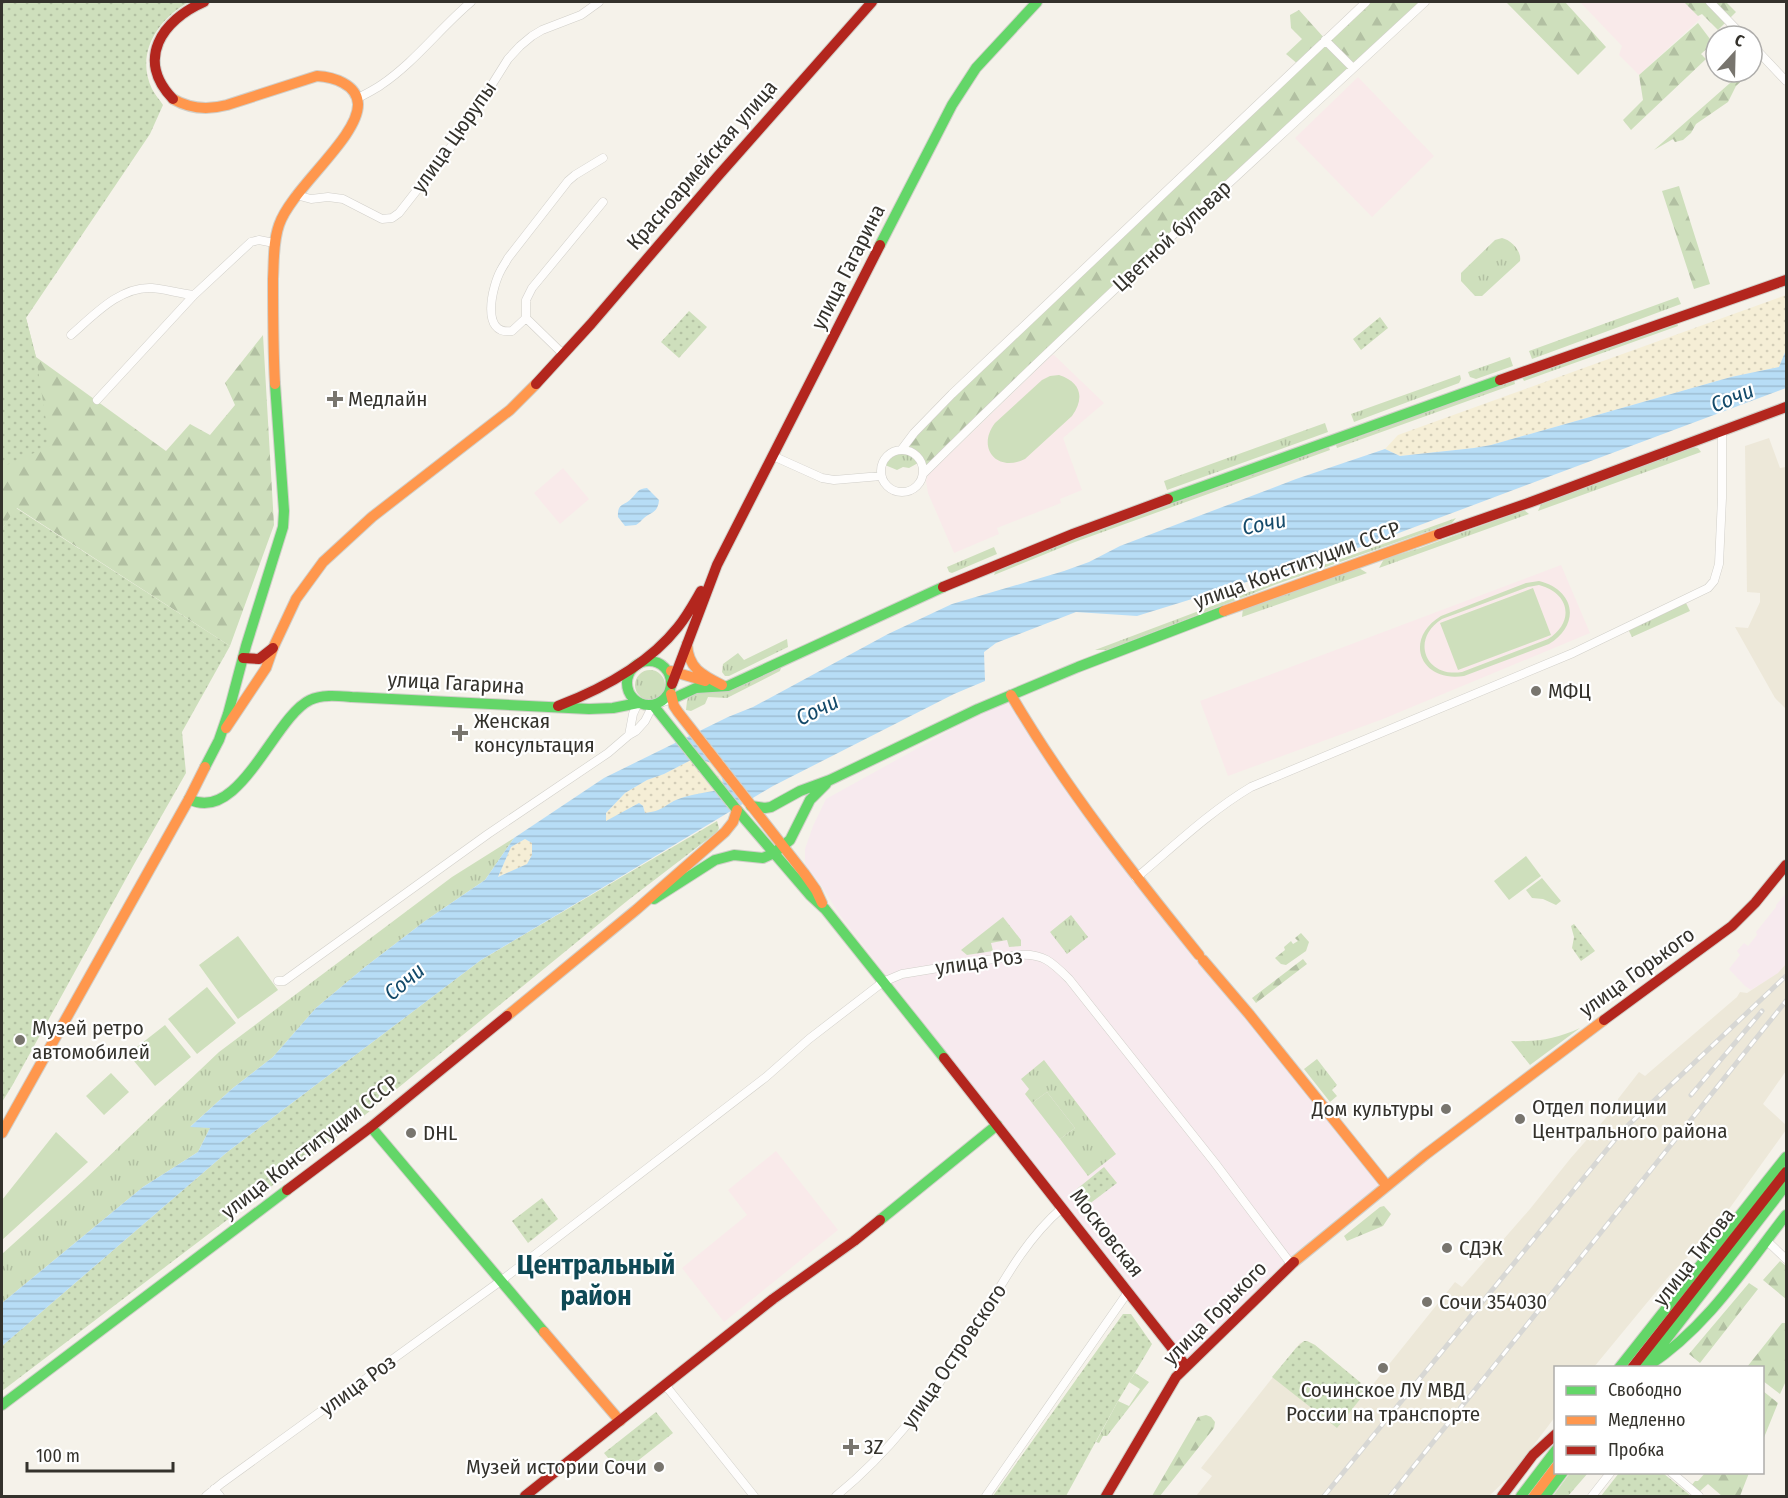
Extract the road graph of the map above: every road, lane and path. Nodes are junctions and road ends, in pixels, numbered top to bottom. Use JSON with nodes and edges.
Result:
{"nodes":[{"id":1,"x":204,"y":2,"type":"edge"},
{"id":2,"x":471,"y":2,"type":"edge"},
{"id":3,"x":599,"y":2,"type":"edge"},
{"id":4,"x":872,"y":2,"type":"edge"},
{"id":5,"x":1037,"y":2,"type":"edge"},
{"id":6,"x":1366,"y":2,"type":"edge"},
{"id":7,"x":1425,"y":2,"type":"edge"},
{"id":8,"x":1710,"y":2,"type":"edge"},
{"id":9,"x":1731,"y":24,"type":"edge"},
{"id":10,"x":1326,"y":40,"type":"junction"},
{"id":11,"x":1764,"y":58,"type":"edge"},
{"id":12,"x":1353,"y":68,"type":"junction"},
{"id":13,"x":1786,"y":81,"type":"edge"},
{"id":14,"x":357,"y":99,"type":"junction"},
{"id":15,"x":603,"y":158,"type":"dead end"},
{"id":16,"x":296,"y":195,"type":"junction"},
{"id":17,"x":603,"y":202,"type":"dead end"},
{"id":18,"x":274,"y":243,"type":"junction"},
{"id":19,"x":1786,"y":280,"type":"edge"},
{"id":20,"x":194,"y":296,"type":"junction"},
{"id":21,"x":526,"y":318,"type":"junction"},
{"id":22,"x":71,"y":335,"type":"dead end"},
{"id":23,"x":563,"y":354,"type":"junction"},
{"id":24,"x":97,"y":400,"type":"dead end"},
{"id":25,"x":1786,"y":407,"type":"edge"},
{"id":26,"x":1722,"y":431,"type":"junction"},
{"id":27,"x":902,"y":450,"type":"junction"},
{"id":28,"x":774,"y":456,"type":"junction"},
{"id":29,"x":923,"y":474,"type":"junction"},
{"id":30,"x":881,"y":476,"type":"junction"},
{"id":31,"x":717,"y":565,"type":"junction"},
{"id":32,"x":687,"y":643,"type":"junction"},
{"id":33,"x":273,"y":648,"type":"junction"},
{"id":34,"x":243,"y":658,"type":"junction"},
{"id":35,"x":638,"y":664,"type":"junction"},
{"id":36,"x":671,"y":672,"type":"junction"},
{"id":37,"x":725,"y":687,"type":"junction"},
{"id":38,"x":671,"y":691,"type":"junction"},
{"id":39,"x":689,"y":691,"type":"junction"},
{"id":40,"x":1011,"y":694,"type":"junction"},
{"id":41,"x":638,"y":703,"type":"junction"},
{"id":42,"x":656,"y":704,"type":"junction"},
{"id":43,"x":553,"y":707,"type":"junction"},
{"id":44,"x":685,"y":720,"type":"junction"},
{"id":45,"x":629,"y":735,"type":"junction"},
{"id":46,"x":219,"y":740,"type":"junction"},
{"id":47,"x":830,"y":780,"type":"junction"},
{"id":48,"x":189,"y":800,"type":"junction"},
{"id":49,"x":750,"y":804,"type":"junction"},
{"id":50,"x":737,"y":810,"type":"junction"},
{"id":51,"x":784,"y":846,"type":"junction"},
{"id":52,"x":774,"y":854,"type":"junction"},
{"id":53,"x":1786,"y":865,"type":"edge"},
{"id":54,"x":1136,"y":878,"type":"junction"},
{"id":55,"x":825,"y":909,"type":"junction"},
{"id":56,"x":636,"y":910,"type":"junction"},
{"id":57,"x":278,"y":981,"type":"dead end"},
{"id":58,"x":883,"y":982,"type":"junction"},
{"id":59,"x":997,"y":1125,"type":"junction"},
{"id":60,"x":371,"y":1127,"type":"junction"},
{"id":61,"x":2,"y":1133,"type":"edge"},
{"id":62,"x":1786,"y":1157,"type":"edge"},
{"id":63,"x":1786,"y":1172,"type":"edge"},
{"id":64,"x":1786,"y":1185,"type":"edge"},
{"id":65,"x":1386,"y":1186,"type":"junction"},
{"id":66,"x":1062,"y":1208,"type":"junction"},
{"id":67,"x":1786,"y":1215,"type":"edge"},
{"id":68,"x":1766,"y":1240,"type":"junction"},
{"id":69,"x":1786,"y":1259,"type":"edge"},
{"id":70,"x":1291,"y":1264,"type":"junction"},
{"id":71,"x":502,"y":1280,"type":"junction"},
{"id":72,"x":1128,"y":1292,"type":"junction"},
{"id":73,"x":1186,"y":1366,"type":"junction"},
{"id":74,"x":1621,"y":1366,"type":"edge"},
{"id":75,"x":1634,"y":1366,"type":"edge"},
{"id":76,"x":1646,"y":1366,"type":"edge"},
{"id":77,"x":1647,"y":1366,"type":"edge"},
{"id":78,"x":666,"y":1386,"type":"junction"},
{"id":79,"x":2,"y":1405,"type":"edge"},
{"id":80,"x":620,"y":1421,"type":"junction"},
{"id":81,"x":1554,"y":1435,"type":"edge"},
{"id":82,"x":1554,"y":1453,"type":"edge"},
{"id":83,"x":1554,"y":1470,"type":"edge"},
{"id":84,"x":1562,"y":1474,"type":"edge"},
{"id":85,"x":1610,"y":1474,"type":"edge"},
{"id":86,"x":1672,"y":1474,"type":"edge"},
{"id":87,"x":214,"y":1489,"type":"junction"},
{"id":88,"x":206,"y":1497,"type":"edge"},
{"id":89,"x":220,"y":1497,"type":"edge"},
{"id":90,"x":525,"y":1497,"type":"edge"},
{"id":91,"x":754,"y":1497,"type":"edge"},
{"id":92,"x":836,"y":1497,"type":"edge"},
{"id":93,"x":986,"y":1497,"type":"edge"},
{"id":94,"x":1106,"y":1497,"type":"edge"},
{"id":95,"x":1502,"y":1497,"type":"edge"},
{"id":96,"x":1521,"y":1497,"type":"edge"},
{"id":97,"x":1533,"y":1497,"type":"edge"},
{"id":98,"x":1545,"y":1497,"type":"edge"},
{"id":99,"x":1592,"y":1497,"type":"edge"},
{"id":100,"x":1699,"y":1497,"type":"edge"}],
"edges":[{"from":1,"to":14,"type":"main road"},
{"from":2,"to":14,"type":"street"},
{"from":3,"to":16,"type":"street","name":"улица Цюрупы"},
{"from":4,"to":23,"type":"main road","name":"Красноармейская улица"},
{"from":5,"to":28,"type":"main road","name":"улица Гагарина"},
{"from":6,"to":10,"type":"street","name":"Цветной бульвар"},
{"from":7,"to":12,"type":"street","name":"Цветной бульвар"},
{"from":8,"to":9,"type":"street"},
{"from":10,"to":12,"type":"street"},
{"from":10,"to":27,"type":"street","name":"Цветной бульвар"},
{"from":11,"to":13,"type":"street"},
{"from":12,"to":29,"type":"street","name":"Цветной бульвар"},
{"from":14,"to":16,"type":"main road"},
{"from":15,"to":21,"type":"street"},
{"from":16,"to":18,"type":"main road"},
{"from":17,"to":21,"type":"street"},
{"from":18,"to":20,"type":"street"},
{"from":18,"to":34,"type":"main road"},
{"from":19,"to":37,"type":"main road"},
{"from":20,"to":22,"type":"street"},
{"from":20,"to":24,"type":"street"},
{"from":21,"to":23,"type":"street"},
{"from":23,"to":33,"type":"main road","name":"Красноармейская улица"},
{"from":25,"to":26,"type":"main road","name":"улица Конституции СССР"},
{"from":26,"to":40,"type":"main road","name":"улица Конституции СССР"},
{"from":26,"to":54,"type":"street"},
{"from":27,"to":29,"type":"street"},
{"from":27,"to":30,"type":"street"},
{"from":28,"to":30,"type":"street"},
{"from":28,"to":31,"type":"main road","name":"улица Гагарина"},
{"from":29,"to":30,"type":"street"},
{"from":31,"to":32,"type":"main road"},
{"from":31,"to":35,"type":"main road"},
{"from":32,"to":36,"type":"main road"},
{"from":32,"to":37,"type":"main road"},
{"from":33,"to":34,"type":"main road"},
{"from":33,"to":46,"type":"main road","name":"Красноармейская улица"},
{"from":34,"to":46,"type":"main road"},
{"from":35,"to":36,"type":"main road"},
{"from":35,"to":41,"type":"main road"},
{"from":35,"to":43,"type":"main road"},
{"from":36,"to":37,"type":"main road"},
{"from":36,"to":38,"type":"main road"},
{"from":37,"to":39,"type":"main road"},
{"from":38,"to":39,"type":"main road"},
{"from":38,"to":42,"type":"main road"},
{"from":38,"to":44,"type":"main road"},
{"from":39,"to":44,"type":"main road"},
{"from":40,"to":47,"type":"main road","name":"улица Конституции СССР"},
{"from":40,"to":54,"type":"main road"},
{"from":41,"to":42,"type":"main road"},
{"from":41,"to":43,"type":"main road","name":"улица Гагарина"},
{"from":41,"to":45,"type":"street"},
{"from":42,"to":45,"type":"street"},
{"from":42,"to":50,"type":"main road"},
{"from":43,"to":48,"type":"main road","name":"улица Гагарина"},
{"from":44,"to":49,"type":"main road"},
{"from":45,"to":57,"type":"street"},
{"from":46,"to":48,"type":"main road"},
{"from":47,"to":49,"type":"main road"},
{"from":47,"to":51,"type":"main road"},
{"from":48,"to":61,"type":"main road"},
{"from":49,"to":51,"type":"main road"},
{"from":50,"to":52,"type":"main road"},
{"from":50,"to":56,"type":"main road"},
{"from":51,"to":52,"type":"main road"},
{"from":51,"to":55,"type":"main road"},
{"from":52,"to":55,"type":"main road"},
{"from":52,"to":56,"type":"main road"},
{"from":53,"to":65,"type":"main road","name":"улица Горького"},
{"from":54,"to":65,"type":"main road"},
{"from":55,"to":58,"type":"main road","name":"Московская"},
{"from":56,"to":60,"type":"main road","name":"улица Конституции СССР"},
{"from":58,"to":59,"type":"main road","name":"Московская"},
{"from":58,"to":70,"type":"street","name":"улица Роз"},
{"from":58,"to":71,"type":"street","name":"улица Роз"},
{"from":59,"to":66,"type":"main road","name":"Московская"},
{"from":59,"to":78,"type":"main road"},
{"from":60,"to":71,"type":"main road"},
{"from":60,"to":79,"type":"main road","name":"улица Конституции СССР"},
{"from":62,"to":74,"type":"main road"},
{"from":63,"to":75,"type":"main road","name":"улица Титова"},
{"from":64,"to":76,"type":"main road"},
{"from":65,"to":70,"type":"main road","name":"улица Горького"},
{"from":66,"to":72,"type":"main road","name":"Московская"},
{"from":66,"to":92,"type":"street","name":"улица Островского"},
{"from":67,"to":68,"type":"main road"},
{"from":68,"to":69,"type":"street"},
{"from":68,"to":77,"type":"main road"},
{"from":70,"to":73,"type":"main road","name":"улица Горького"},
{"from":71,"to":80,"type":"main road"},
{"from":71,"to":87,"type":"street","name":"улица Роз"},
{"from":72,"to":73,"type":"main road","name":"Московская"},
{"from":72,"to":93,"type":"street"},
{"from":73,"to":94,"type":"main road","name":"улица Горького"},
{"from":78,"to":80,"type":"main road"},
{"from":78,"to":91,"type":"street"},
{"from":80,"to":90,"type":"main road"},
{"from":81,"to":95,"type":"main road"},
{"from":82,"to":96,"type":"main road"},
{"from":83,"to":97,"type":"main road"},
{"from":84,"to":98,"type":"main road"},
{"from":85,"to":99,"type":"street"},
{"from":86,"to":100,"type":"street"},
{"from":87,"to":88,"type":"street","name":"улица Роз"},
{"from":87,"to":89,"type":"street"}]}
